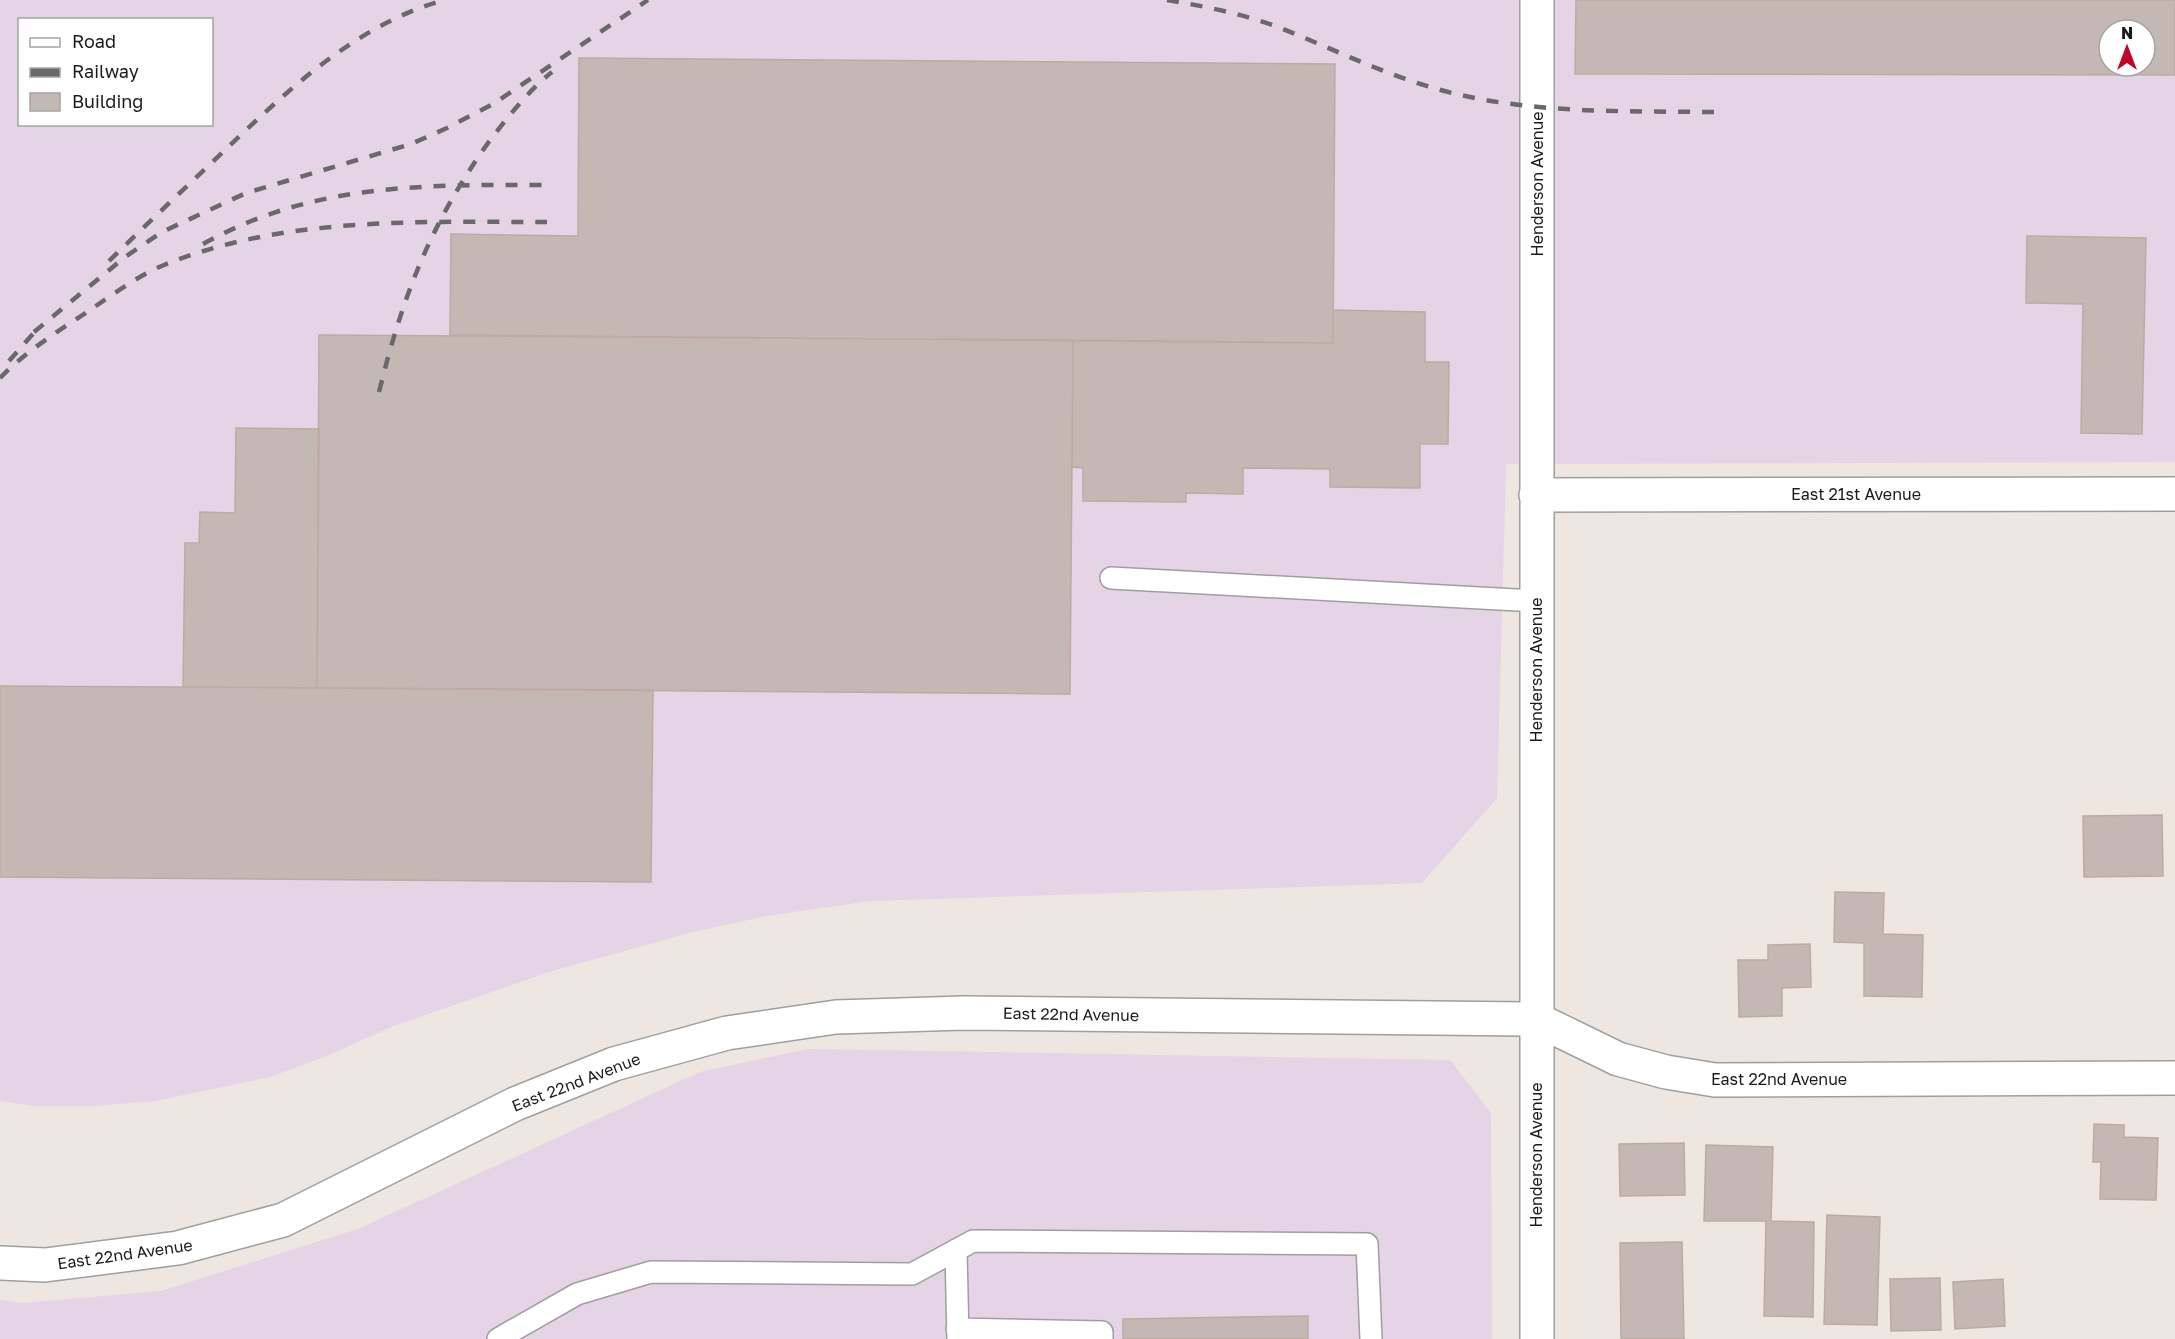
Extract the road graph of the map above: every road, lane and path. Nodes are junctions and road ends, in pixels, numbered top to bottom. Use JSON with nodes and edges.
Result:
{"nodes":[{"id":1,"x":1537,"y":0,"type":"edge"},
{"id":2,"x":2175,"y":494,"type":"edge"},
{"id":3,"x":1536,"y":495,"type":"junction"},
{"id":4,"x":1111,"y":578,"type":"dead end"},
{"id":5,"x":1536,"y":601,"type":"junction"},
{"id":6,"x":1536,"y":1019,"type":"junction"},
{"id":7,"x":2175,"y":1078,"type":"edge"},
{"id":8,"x":956,"y":1250,"type":"junction"},
{"id":9,"x":0,"y":1263,"type":"edge"},
{"id":10,"x":958,"y":1334,"type":"edge"},
{"id":11,"x":498,"y":1339,"type":"edge"},
{"id":12,"x":1102,"y":1339,"type":"edge"},
{"id":13,"x":1371,"y":1339,"type":"edge"},
{"id":14,"x":1537,"y":1339,"type":"edge"}],
"edges":[{"from":1,"to":3,"type":"street","name":"Henderson Avenue"},
{"from":2,"to":3,"type":"street","name":"East 21st Avenue"},
{"from":3,"to":5,"type":"street","name":"Henderson Avenue"},
{"from":4,"to":5,"type":"lane"},
{"from":5,"to":6,"type":"street","name":"Henderson Avenue"},
{"from":6,"to":7,"type":"street","name":"East 22nd Avenue"},
{"from":6,"to":9,"type":"street","name":"East 22nd Avenue"},
{"from":6,"to":14,"type":"street","name":"Henderson Avenue"},
{"from":8,"to":10,"type":"lane"},
{"from":8,"to":11,"type":"lane"},
{"from":8,"to":13,"type":"lane"},
{"from":10,"to":12,"type":"lane"}]}
